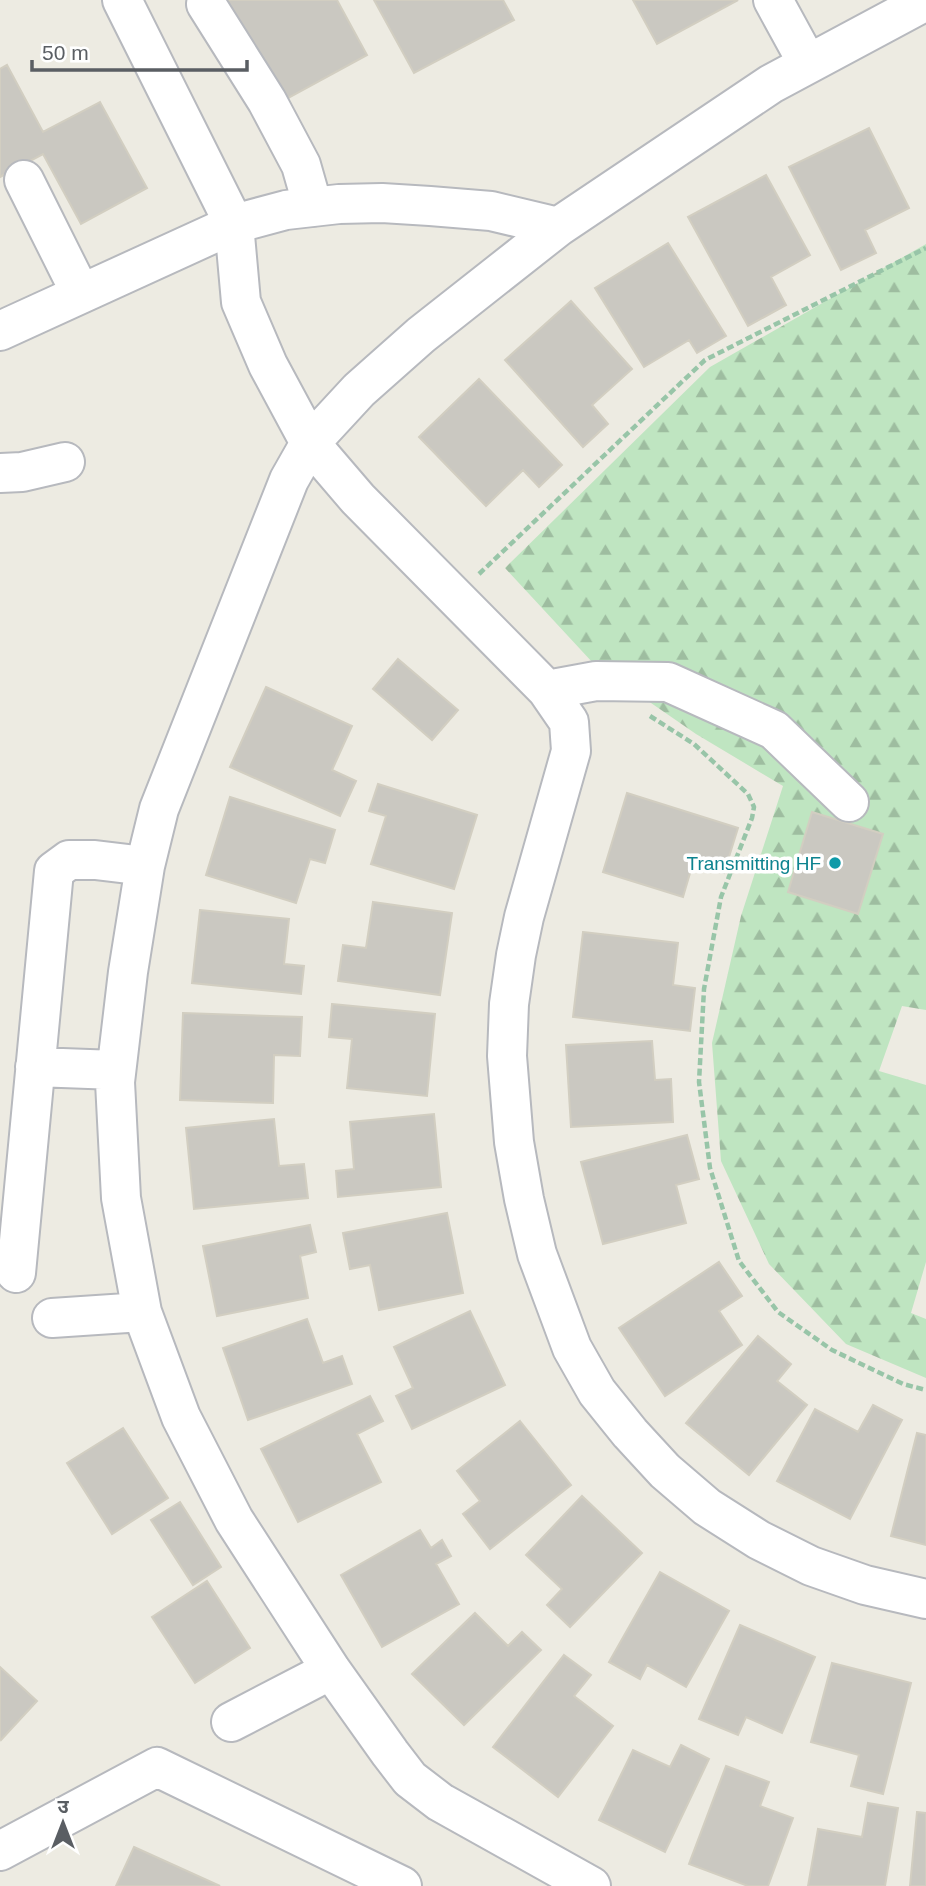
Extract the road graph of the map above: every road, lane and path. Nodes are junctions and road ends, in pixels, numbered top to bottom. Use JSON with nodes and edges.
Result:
{"nodes":[{"id":1,"x":122,"y":0,"type":"edge"},
{"id":2,"x":773,"y":0,"type":"edge"},
{"id":3,"x":926,"y":1,"type":"edge"},
{"id":4,"x":206,"y":4,"type":"dead end"},
{"id":5,"x":808,"y":64,"type":"junction"},
{"id":6,"x":24,"y":180,"type":"dead end"},
{"id":7,"x":313,"y":206,"type":"junction"},
{"id":8,"x":234,"y":224,"type":"junction"},
{"id":9,"x":558,"y":228,"type":"junction"},
{"id":10,"x":926,"y":248,"type":"edge"},
{"id":11,"x":81,"y":295,"type":"junction"},
{"id":12,"x":0,"y":331,"type":"edge"},
{"id":13,"x":310,"y":443,"type":"junction"},
{"id":14,"x":65,"y":462,"type":"dead end"},
{"id":15,"x":0,"y":473,"type":"edge"},
{"id":16,"x":455,"y":597,"type":"junction"},
{"id":17,"x":547,"y":690,"type":"junction"},
{"id":18,"x":639,"y":709,"type":"dead end"},
{"id":19,"x":849,"y":802,"type":"dead end"},
{"id":20,"x":145,"y":866,"type":"junction"},
{"id":21,"x":34,"y":1067,"type":"junction"},
{"id":22,"x":116,"y":1070,"type":"junction"},
{"id":23,"x":16,"y":1273,"type":"dead end"},
{"id":24,"x":142,"y":1312,"type":"junction"},
{"id":25,"x":52,"y":1318,"type":"dead end"},
{"id":26,"x":926,"y":1390,"type":"edge"},
{"id":27,"x":926,"y":1599,"type":"edge"},
{"id":28,"x":331,"y":1670,"type":"junction"},
{"id":29,"x":231,"y":1721,"type":"dead end"},
{"id":30,"x":0,"y":1851,"type":"edge"},
{"id":31,"x":402,"y":1886,"type":"edge"},
{"id":32,"x":591,"y":1886,"type":"edge"}],
"edges":[{"from":1,"to":8,"type":"street"},
{"from":2,"to":5,"type":"street"},
{"from":3,"to":5,"type":"street"},
{"from":4,"to":7,"type":"street"},
{"from":5,"to":9,"type":"street"},
{"from":6,"to":11,"type":"street"},
{"from":7,"to":8,"type":"street"},
{"from":7,"to":9,"type":"street"},
{"from":8,"to":11,"type":"street"},
{"from":8,"to":13,"type":"street"},
{"from":9,"to":13,"type":"street"},
{"from":10,"to":16,"type":"path"},
{"from":11,"to":12,"type":"street"},
{"from":13,"to":16,"type":"street"},
{"from":13,"to":20,"type":"street"},
{"from":14,"to":15,"type":"street"},
{"from":16,"to":17,"type":"street"},
{"from":17,"to":19,"type":"street"},
{"from":17,"to":27,"type":"street"},
{"from":18,"to":26,"type":"path"},
{"from":20,"to":21,"type":"street"},
{"from":20,"to":22,"type":"street"},
{"from":21,"to":22,"type":"street"},
{"from":21,"to":23,"type":"street"},
{"from":22,"to":24,"type":"street"},
{"from":24,"to":25,"type":"street"},
{"from":24,"to":28,"type":"street"},
{"from":28,"to":29,"type":"street"},
{"from":28,"to":32,"type":"street"},
{"from":30,"to":31,"type":"street"}]}
